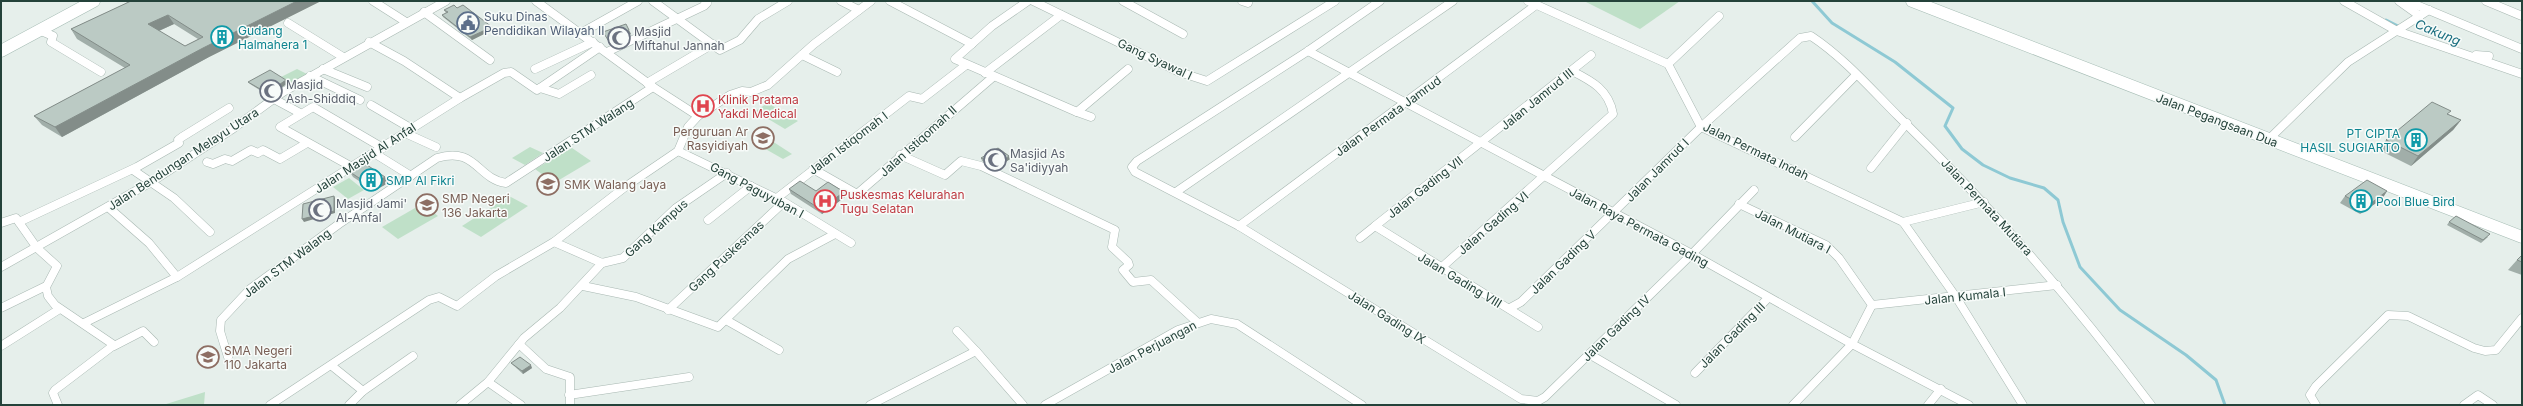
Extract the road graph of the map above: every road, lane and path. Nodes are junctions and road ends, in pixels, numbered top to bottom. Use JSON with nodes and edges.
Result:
{"nodes":[{"id":1,"x":94,"y":1,"type":"edge"},
{"id":2,"x":373,"y":1,"type":"edge"},
{"id":3,"x":446,"y":1,"type":"edge"},
{"id":4,"x":536,"y":1,"type":"edge"},
{"id":5,"x":638,"y":1,"type":"edge"},
{"id":6,"x":653,"y":1,"type":"edge"},
{"id":7,"x":705,"y":1,"type":"edge"},
{"id":8,"x":788,"y":1,"type":"edge"},
{"id":9,"x":841,"y":1,"type":"edge"},
{"id":10,"x":871,"y":1,"type":"edge"},
{"id":11,"x":890,"y":1,"type":"edge"},
{"id":12,"x":1028,"y":1,"type":"edge"},
{"id":13,"x":1033,"y":1,"type":"edge"},
{"id":14,"x":1123,"y":1,"type":"edge"},
{"id":15,"x":1335,"y":1,"type":"edge"},
{"id":16,"x":1380,"y":1,"type":"edge"},
{"id":17,"x":1453,"y":1,"type":"edge"},
{"id":18,"x":1528,"y":1,"type":"edge"},
{"id":19,"x":1912,"y":1,"type":"edge"},
{"id":20,"x":2344,"y":1,"type":"edge"},
{"id":21,"x":2399,"y":1,"type":"edge"},
{"id":22,"x":2407,"y":1,"type":"edge"},
{"id":23,"x":2486,"y":1,"type":"edge"},
{"id":24,"x":1536,"y":5,"type":"junction"},
{"id":25,"x":859,"y":10,"type":"junction"},
{"id":26,"x":2429,"y":10,"type":"junction"},
{"id":27,"x":424,"y":12,"type":"junction"},
{"id":28,"x":1061,"y":15,"type":"junction"},
{"id":29,"x":2521,"y":15,"type":"edge"},
{"id":30,"x":1719,"y":16,"type":"dead end"},
{"id":31,"x":2420,"y":16,"type":"junction"},
{"id":32,"x":676,"y":20,"type":"junction"},
{"id":33,"x":406,"y":22,"type":"junction"},
{"id":34,"x":288,"y":23,"type":"dead end"},
{"id":35,"x":2400,"y":29,"type":"junction"},
{"id":36,"x":39,"y":30,"type":"junction"},
{"id":37,"x":581,"y":33,"type":"junction"},
{"id":38,"x":1183,"y":34,"type":"dead end"},
{"id":39,"x":1800,"y":38,"type":"joint"},
{"id":40,"x":369,"y":42,"type":"junction"},
{"id":41,"x":593,"y":42,"type":"junction"},
{"id":42,"x":713,"y":44,"type":"junction"},
{"id":43,"x":972,"y":44,"type":"junction"},
{"id":44,"x":600,"y":47,"type":"junction"},
{"id":45,"x":2522,"y":49,"type":"edge"},
{"id":46,"x":1,"y":51,"type":"edge"},
{"id":47,"x":1308,"y":51,"type":"junction"},
{"id":48,"x":607,"y":52,"type":"junction"},
{"id":49,"x":802,"y":55,"type":"junction"},
{"id":50,"x":1591,"y":55,"type":"dead end"},
{"id":51,"x":2489,"y":56,"type":"dead end"},
{"id":52,"x":344,"y":57,"type":"junction"},
{"id":53,"x":490,"y":60,"type":"dead end"},
{"id":54,"x":1668,"y":64,"type":"junction"},
{"id":55,"x":966,"y":65,"type":"junction"},
{"id":56,"x":323,"y":69,"type":"junction"},
{"id":57,"x":535,"y":69,"type":"dead end"},
{"id":58,"x":1128,"y":69,"type":"dead end"},
{"id":59,"x":1572,"y":71,"type":"junction"},
{"id":60,"x":101,"y":72,"type":"dead end"},
{"id":61,"x":837,"y":72,"type":"dead end"},
{"id":62,"x":985,"y":73,"type":"junction"},
{"id":63,"x":1350,"y":73,"type":"junction"},
{"id":64,"x":1856,"y":74,"type":"junction"},
{"id":65,"x":2522,"y":74,"type":"edge"},
{"id":66,"x":591,"y":75,"type":"dead end"},
{"id":67,"x":310,"y":76,"type":"junction"},
{"id":68,"x":993,"y":77,"type":"junction"},
{"id":69,"x":650,"y":85,"type":"junction"},
{"id":70,"x":367,"y":87,"type":"dead end"},
{"id":71,"x":540,"y":88,"type":"junction"},
{"id":72,"x":460,"y":98,"type":"junction"},
{"id":73,"x":274,"y":99,"type":"junction"},
{"id":74,"x":360,"y":100,"type":"dead end"},
{"id":75,"x":1407,"y":102,"type":"junction"},
{"id":76,"x":372,"y":105,"type":"dead end"},
{"id":77,"x":229,"y":108,"type":"dead end"},
{"id":78,"x":1077,"y":112,"type":"junction"},
{"id":79,"x":300,"y":113,"type":"junction"},
{"id":80,"x":698,"y":116,"type":"junction"},
{"id":81,"x":1091,"y":117,"type":"dead end"},
{"id":82,"x":1908,"y":124,"type":"junction"},
{"id":83,"x":1701,"y":127,"type":"junction"},
{"id":84,"x":409,"y":131,"type":"junction"},
{"id":85,"x":1795,"y":137,"type":"dead end"},
{"id":86,"x":2268,"y":140,"type":"junction"},
{"id":87,"x":307,"y":142,"type":"junction"},
{"id":88,"x":1482,"y":142,"type":"junction"},
{"id":89,"x":436,"y":147,"type":"dead end"},
{"id":90,"x":383,"y":148,"type":"junction"},
{"id":91,"x":678,"y":151,"type":"junction"},
{"id":92,"x":374,"y":153,"type":"junction"},
{"id":93,"x":900,"y":155,"type":"junction"},
{"id":94,"x":207,"y":162,"type":"dead end"},
{"id":95,"x":352,"y":167,"type":"junction"},
{"id":96,"x":1871,"y":168,"type":"dead end"},
{"id":97,"x":813,"y":169,"type":"junction"},
{"id":98,"x":133,"y":170,"type":"junction"},
{"id":99,"x":727,"y":173,"type":"junction"},
{"id":100,"x":411,"y":176,"type":"junction"},
{"id":101,"x":1545,"y":177,"type":"junction"},
{"id":102,"x":153,"y":181,"type":"junction"},
{"id":103,"x":751,"y":186,"type":"junction"},
{"id":104,"x":1754,"y":190,"type":"dead end"},
{"id":105,"x":1176,"y":192,"type":"junction"},
{"id":106,"x":780,"y":200,"type":"junction"},
{"id":107,"x":1984,"y":202,"type":"junction"},
{"id":108,"x":1739,"y":204,"type":"junction"},
{"id":109,"x":108,"y":207,"type":"junction"},
{"id":110,"x":1614,"y":213,"type":"junction"},
{"id":111,"x":708,"y":220,"type":"dead end"},
{"id":112,"x":19,"y":222,"type":"junction"},
{"id":113,"x":1903,"y":222,"type":"junction"},
{"id":114,"x":1,"y":223,"type":"edge"},
{"id":115,"x":1239,"y":226,"type":"junction"},
{"id":116,"x":1378,"y":229,"type":"junction"},
{"id":117,"x":210,"y":232,"type":"dead end"},
{"id":118,"x":835,"y":234,"type":"junction"},
{"id":119,"x":1360,"y":238,"type":"dead end"},
{"id":120,"x":2522,"y":238,"type":"edge"},
{"id":121,"x":554,"y":242,"type":"junction"},
{"id":122,"x":851,"y":243,"type":"dead end"},
{"id":123,"x":37,"y":248,"type":"junction"},
{"id":124,"x":1692,"y":254,"type":"junction"},
{"id":125,"x":602,"y":263,"type":"junction"},
{"id":126,"x":1,"y":267,"type":"edge"},
{"id":127,"x":1441,"y":268,"type":"junction"},
{"id":128,"x":177,"y":277,"type":"junction"},
{"id":129,"x":2056,"y":285,"type":"junction"},
{"id":130,"x":46,"y":286,"type":"junction"},
{"id":131,"x":582,"y":286,"type":"junction"},
{"id":132,"x":1956,"y":297,"type":"junction"},
{"id":133,"x":1768,"y":298,"type":"junction"},
{"id":134,"x":1872,"y":305,"type":"junction"},
{"id":135,"x":1,"y":308,"type":"edge"},
{"id":136,"x":1510,"y":308,"type":"junction"},
{"id":137,"x":58,"y":310,"type":"junction"},
{"id":138,"x":668,"y":310,"type":"junction"},
{"id":139,"x":2522,"y":318,"type":"edge"},
{"id":140,"x":726,"y":320,"type":"junction"},
{"id":141,"x":1197,"y":322,"type":"junction"},
{"id":142,"x":84,"y":324,"type":"junction"},
{"id":143,"x":1538,"y":327,"type":"dead end"},
{"id":144,"x":957,"y":331,"type":"dead end"},
{"id":145,"x":154,"y":342,"type":"dead end"},
{"id":146,"x":519,"y":344,"type":"junction"},
{"id":147,"x":1852,"y":344,"type":"junction"},
{"id":148,"x":1,"y":346,"type":"edge"},
{"id":149,"x":114,"y":346,"type":"junction"},
{"id":150,"x":779,"y":350,"type":"dead end"},
{"id":151,"x":976,"y":351,"type":"junction"},
{"id":152,"x":1589,"y":354,"type":"junction"},
{"id":153,"x":413,"y":356,"type":"dead end"},
{"id":154,"x":228,"y":357,"type":"dead end"},
{"id":155,"x":332,"y":366,"type":"junction"},
{"id":156,"x":1694,"y":373,"type":"dead end"},
{"id":157,"x":689,"y":377,"type":"dead end"},
{"id":158,"x":488,"y":382,"type":"junction"},
{"id":159,"x":1941,"y":389,"type":"junction"},
{"id":160,"x":362,"y":391,"type":"junction"},
{"id":161,"x":569,"y":400,"type":"edge"},
{"id":162,"x":1538,"y":401,"type":"joint"},
{"id":163,"x":1356,"y":404,"type":"edge"},
{"id":164,"x":58,"y":405,"type":"edge"},
{"id":165,"x":270,"y":405,"type":"edge"},
{"id":166,"x":349,"y":405,"type":"edge"},
{"id":167,"x":460,"y":405,"type":"edge"},
{"id":168,"x":521,"y":405,"type":"edge"},
{"id":169,"x":870,"y":405,"type":"edge"},
{"id":170,"x":1023,"y":405,"type":"edge"},
{"id":171,"x":1045,"y":405,"type":"edge"},
{"id":172,"x":1676,"y":405,"type":"edge"},
{"id":173,"x":1793,"y":405,"type":"edge"},
{"id":174,"x":1928,"y":405,"type":"edge"},
{"id":175,"x":1969,"y":405,"type":"edge"},
{"id":176,"x":2023,"y":405,"type":"edge"},
{"id":177,"x":2151,"y":405,"type":"edge"},
{"id":178,"x":2316,"y":405,"type":"edge"},
{"id":179,"x":2464,"y":405,"type":"edge"},
{"id":180,"x":2493,"y":405,"type":"edge"}],
"edges":[{"from":1,"to":36,"type":"main road"},
{"from":2,"to":33,"type":"street"},
{"from":3,"to":27,"type":"street","name":"Jalan Bendungan Melayu Utara"},
{"from":4,"to":37,"type":"street"},
{"from":5,"to":37,"type":"street"},
{"from":6,"to":32,"type":"street"},
{"from":7,"to":32,"type":"street"},
{"from":8,"to":42,"type":"street"},
{"from":9,"to":25,"type":"street"},
{"from":10,"to":25,"type":"street"},
{"from":11,"to":43,"type":"street"},
{"from":12,"to":43,"type":"street"},
{"from":13,"to":28,"type":"street","name":"Gang Syawal I"},
{"from":14,"to":38,"type":"street"},
{"from":15,"to":28,"type":"street","name":"Gang Syawal I"},
{"from":16,"to":47,"type":"street"},
{"from":17,"to":63,"type":"street"},
{"from":18,"to":24,"type":"street"},
{"from":19,"to":86,"type":"main road","name":"Jalan Pegangsaan Dua"},
{"from":20,"to":35,"type":"street"},
{"from":21,"to":31,"type":"street"},
{"from":22,"to":26,"type":"street"},
{"from":23,"to":29,"type":"street"},
{"from":24,"to":54,"type":"street"},
{"from":24,"to":75,"type":"street","name":"Jalan Permata Jamrud"},
{"from":25,"to":49,"type":"street"},
{"from":26,"to":31,"type":"street"},
{"from":26,"to":45,"type":"street"},
{"from":27,"to":33,"type":"street","name":"Jalan Bendungan Melayu Utara"},
{"from":27,"to":53,"type":"street"},
{"from":28,"to":62,"type":"street"},
{"from":30,"to":54,"type":"street"},
{"from":31,"to":35,"type":"street"},
{"from":32,"to":42,"type":"street"},
{"from":32,"to":48,"type":"street"},
{"from":33,"to":40,"type":"street","name":"Jalan Bendungan Melayu Utara"},
{"from":34,"to":52,"type":"street"},
{"from":35,"to":51,"type":"street"},
{"from":35,"to":65,"type":"street"},
{"from":35,"to":86,"type":"street"},
{"from":36,"to":46,"type":"main road"},
{"from":36,"to":60,"type":"street"},
{"from":37,"to":41,"type":"street"},
{"from":39,"to":64,"type":"street","name":"Jalan Permata Mutiara"},
{"from":39,"to":83,"type":"street","name":"Jalan Jamrud I"},
{"from":40,"to":52,"type":"street","name":"Jalan Bendungan Melayu Utara"},
{"from":40,"to":72,"type":"street"},
{"from":41,"to":44,"type":"street"},
{"from":41,"to":57,"type":"street"},
{"from":42,"to":69,"type":"street"},
{"from":43,"to":55,"type":"street"},
{"from":44,"to":48,"type":"street"},
{"from":44,"to":71,"type":"street"},
{"from":47,"to":63,"type":"street","name":"Jalan Raya Permata Gading"},
{"from":47,"to":105,"type":"street","name":"Jalan Gading IX"},
{"from":48,"to":69,"type":"street"},
{"from":49,"to":61,"type":"street"},
{"from":49,"to":80,"type":"street"},
{"from":50,"to":59,"type":"street","name":"Jalan Jamrud III"},
{"from":52,"to":56,"type":"street","name":"Jalan Bendungan Melayu Utara"},
{"from":54,"to":83,"type":"street","name":"Jalan Permata Indah"},
{"from":55,"to":62,"type":"street"},
{"from":55,"to":97,"type":"street","name":"Jalan Istiqomah I"},
{"from":56,"to":67,"type":"street","name":"Jalan Bendungan Melayu Utara"},
{"from":56,"to":70,"type":"street"},
{"from":58,"to":78,"type":"street"},
{"from":59,"to":88,"type":"street","name":"Jalan Jamrud III"},
{"from":59,"to":101,"type":"street","name":"Jalan Gading VI"},
{"from":62,"to":68,"type":"street"},
{"from":63,"to":75,"type":"street","name":"Jalan Raya Permata Gading"},
{"from":63,"to":105,"type":"street"},
{"from":64,"to":82,"type":"street","name":"Jalan Permata Mutiara"},
{"from":64,"to":85,"type":"street"},
{"from":66,"to":71,"type":"street"},
{"from":67,"to":73,"type":"street","name":"Jalan Bendungan Melayu Utara"},
{"from":67,"to":74,"type":"street"},
{"from":68,"to":78,"type":"street"},
{"from":68,"to":93,"type":"street","name":"Jalan Istiqomah II"},
{"from":69,"to":80,"type":"street"},
{"from":69,"to":100,"type":"street","name":"Jalan STM Walang"},
{"from":71,"to":72,"type":"street","name":"Jalan Masjid Al Anfal"},
{"from":72,"to":84,"type":"street","name":"Jalan Masjid Al Anfal"},
{"from":73,"to":79,"type":"street"},
{"from":73,"to":102,"type":"street","name":"Jalan Bendungan Melayu Utara"},
{"from":75,"to":88,"type":"street","name":"Jalan Raya Permata Gading"},
{"from":75,"to":115,"type":"street","name":"Jalan Permata Jamrud"},
{"from":76,"to":84,"type":"street"},
{"from":77,"to":98,"type":"street"},
{"from":78,"to":81,"type":"street"},
{"from":79,"to":87,"type":"street"},
{"from":79,"to":90,"type":"street"},
{"from":80,"to":91,"type":"street"},
{"from":82,"to":96,"type":"street"},
{"from":82,"to":107,"type":"street","name":"Jalan Permata Mutiara"},
{"from":83,"to":110,"type":"street","name":"Jalan Jamrud I"},
{"from":83,"to":113,"type":"street","name":"Jalan Permata Indah"},
{"from":84,"to":89,"type":"street"},
{"from":84,"to":90,"type":"street","name":"Jalan Masjid Al Anfal"},
{"from":86,"to":120,"type":"main road","name":"Jalan Pegangsaan Dua"},
{"from":87,"to":94,"type":"street"},
{"from":87,"to":95,"type":"street"},
{"from":88,"to":101,"type":"street","name":"Jalan Raya Permata Gading"},
{"from":88,"to":116,"type":"street","name":"Jalan Gading VII"},
{"from":90,"to":92,"type":"street","name":"Jalan Masjid Al Anfal"},
{"from":91,"to":99,"type":"street","name":"Gang Paguyuban I"},
{"from":91,"to":121,"type":"street"},
{"from":92,"to":95,"type":"street","name":"Jalan Masjid Al Anfal"},
{"from":92,"to":100,"type":"street"},
{"from":93,"to":97,"type":"street","name":"Jalan Istiqomah II"},
{"from":93,"to":141,"type":"street"},
{"from":95,"to":128,"type":"street","name":"Jalan Masjid Al Anfal"},
{"from":97,"to":106,"type":"street","name":"Jalan Istiqomah I"},
{"from":98,"to":102,"type":"street"},
{"from":98,"to":112,"type":"street"},
{"from":99,"to":103,"type":"street","name":"Gang Paguyuban I"},
{"from":99,"to":125,"type":"street","name":"Gang Kampus"},
{"from":100,"to":154,"type":"street","name":"Jalan STM Walang"},
{"from":101,"to":110,"type":"street","name":"Jalan Raya Permata Gading"},
{"from":101,"to":127,"type":"street","name":"Jalan Gading VI"},
{"from":102,"to":109,"type":"street","name":"Jalan Bendungan Melayu Utara"},
{"from":102,"to":117,"type":"street"},
{"from":103,"to":106,"type":"street","name":"Gang Paguyuban I"},
{"from":103,"to":111,"type":"street"},
{"from":104,"to":108,"type":"street","name":"Jalan Gading IV"},
{"from":105,"to":115,"type":"street","name":"Jalan Gading IX"},
{"from":106,"to":118,"type":"street","name":"Gang Paguyuban I"},
{"from":106,"to":138,"type":"street","name":"Gang Puskesmas"},
{"from":107,"to":113,"type":"street"},
{"from":107,"to":129,"type":"street","name":"Jalan Permata Mutiara"},
{"from":108,"to":124,"type":"street","name":"Jalan Gading IV"},
{"from":108,"to":134,"type":"street","name":"Jalan Mutiara I"},
{"from":109,"to":123,"type":"street","name":"Jalan Bendungan Melayu Utara"},
{"from":109,"to":128,"type":"street"},
{"from":110,"to":124,"type":"street","name":"Jalan Raya Permata Gading"},
{"from":110,"to":136,"type":"street","name":"Jalan Gading V"},
{"from":112,"to":114,"type":"street"},
{"from":112,"to":123,"type":"street"},
{"from":113,"to":132,"type":"street","name":"Jalan Permata Indah"},
{"from":115,"to":162,"type":"street","name":"Jalan Gading IX"},
{"from":116,"to":119,"type":"street","name":"Jalan Gading VII"},
{"from":116,"to":127,"type":"street","name":"Jalan Gading VIII"},
{"from":118,"to":122,"type":"street","name":"Gang Paguyuban I"},
{"from":118,"to":140,"type":"street"},
{"from":121,"to":125,"type":"street"},
{"from":121,"to":155,"type":"street"},
{"from":123,"to":126,"type":"street","name":"Jalan Bendungan Melayu Utara"},
{"from":123,"to":130,"type":"street"},
{"from":124,"to":133,"type":"street","name":"Jalan Raya Permata Gading"},
{"from":124,"to":152,"type":"street","name":"Jalan Gading IV"},
{"from":125,"to":131,"type":"street"},
{"from":127,"to":136,"type":"street","name":"Jalan Gading VIII"},
{"from":128,"to":142,"type":"street","name":"Jalan Masjid Al Anfal"},
{"from":129,"to":132,"type":"street","name":"Jalan Kumala I"},
{"from":129,"to":177,"type":"street","name":"Jalan Permata Mutiara"},
{"from":130,"to":135,"type":"street"},
{"from":130,"to":137,"type":"street"},
{"from":131,"to":138,"type":"street"},
{"from":131,"to":146,"type":"street"},
{"from":132,"to":134,"type":"street","name":"Jalan Kumala I"},
{"from":132,"to":176,"type":"street","name":"Jalan Permata Indah"},
{"from":133,"to":147,"type":"street","name":"Jalan Raya Permata Gading"},
{"from":133,"to":156,"type":"street","name":"Jalan Gading III"},
{"from":134,"to":147,"type":"street"},
{"from":136,"to":143,"type":"street","name":"Jalan Gading VIII"},
{"from":137,"to":142,"type":"street"},
{"from":137,"to":148,"type":"street"},
{"from":138,"to":140,"type":"street"},
{"from":139,"to":178,"type":"street"},
{"from":140,"to":150,"type":"street"},
{"from":141,"to":163,"type":"street","name":"Jalan Perjuangan"},
{"from":141,"to":171,"type":"street","name":"Jalan Perjuangan"},
{"from":142,"to":149,"type":"street"},
{"from":144,"to":151,"type":"street"},
{"from":145,"to":149,"type":"street"},
{"from":146,"to":158,"type":"street"},
{"from":146,"to":161,"type":"street"},
{"from":147,"to":159,"type":"street","name":"Jalan Raya Permata Gading"},
{"from":147,"to":173,"type":"street"},
{"from":149,"to":164,"type":"street"},
{"from":151,"to":169,"type":"street"},
{"from":151,"to":170,"type":"street"},
{"from":152,"to":162,"type":"street","name":"Jalan Gading IV"},
{"from":152,"to":172,"type":"street"},
{"from":153,"to":160,"type":"street"},
{"from":155,"to":160,"type":"street"},
{"from":155,"to":165,"type":"street"},
{"from":157,"to":161,"type":"street"},
{"from":158,"to":167,"type":"street"},
{"from":158,"to":168,"type":"street"},
{"from":159,"to":174,"type":"street"},
{"from":159,"to":175,"type":"street","name":"Jalan Raya Permata Gading"},
{"from":160,"to":166,"type":"street"},
{"from":179,"to":180,"type":"street"}]}
